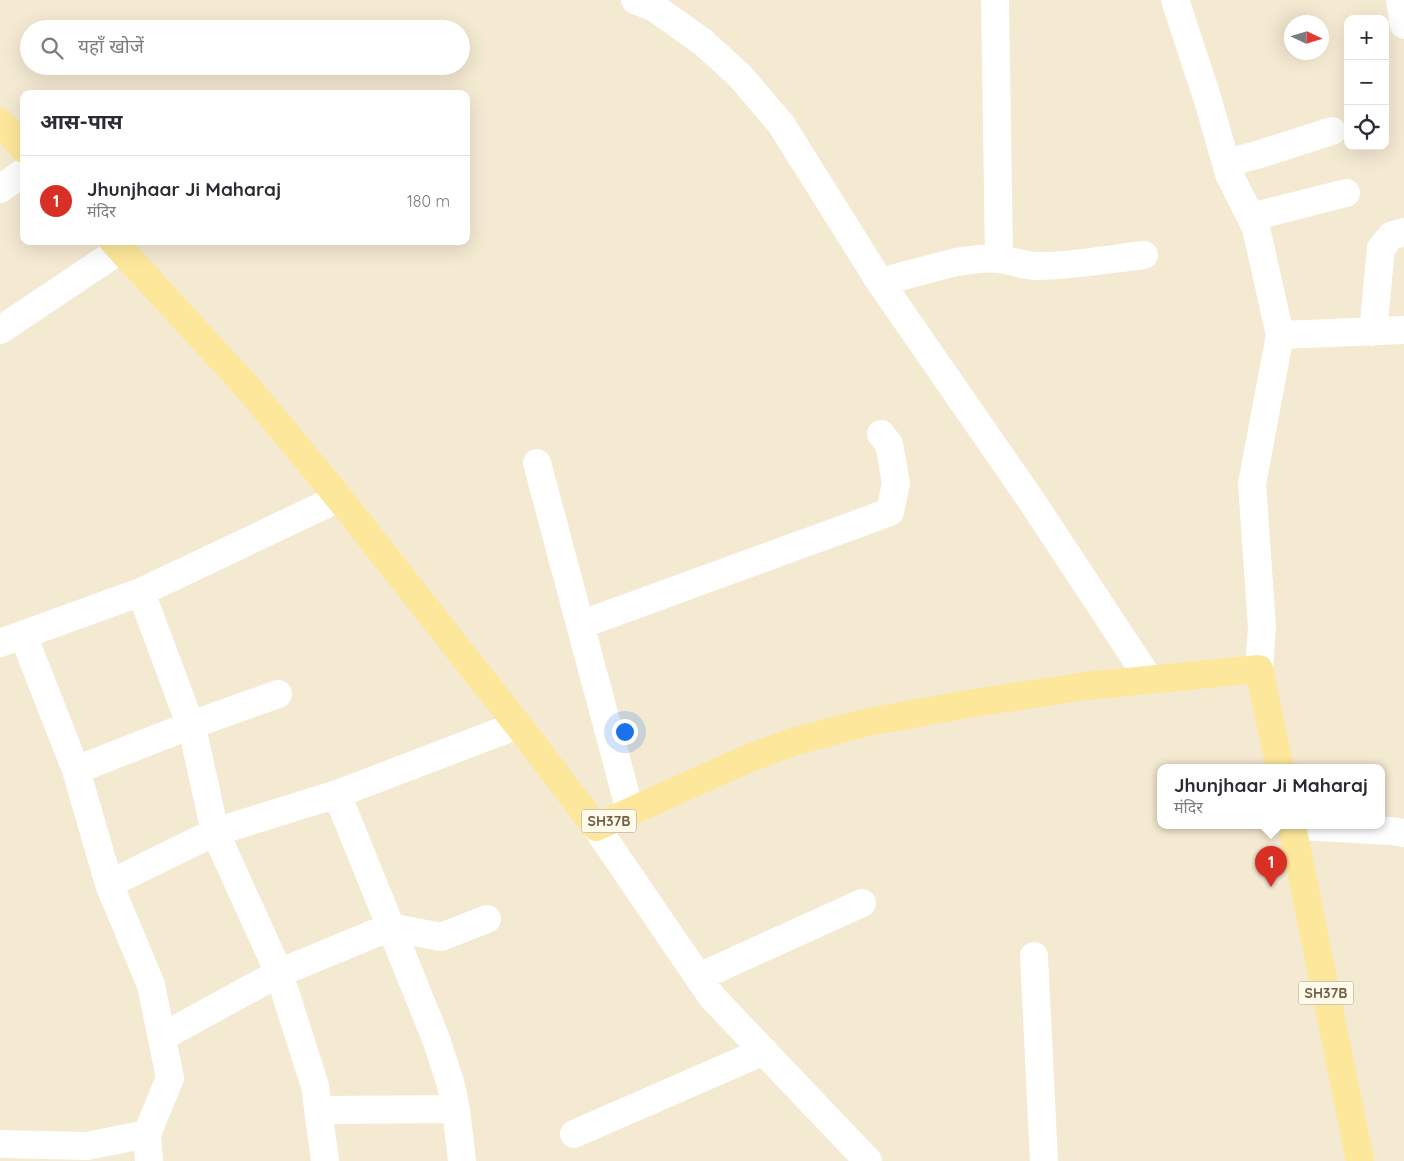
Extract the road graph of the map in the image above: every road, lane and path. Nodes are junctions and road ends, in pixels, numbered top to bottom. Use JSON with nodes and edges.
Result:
{"nodes":[{"id":1,"x":635,"y":0,"type":"edge"},
{"id":2,"x":995,"y":0,"type":"edge"},
{"id":3,"x":1175,"y":0,"type":"edge"},
{"id":4,"x":1400,"y":0,"type":"edge"},
{"id":5,"x":1404,"y":25,"type":"edge"},
{"id":6,"x":0,"y":122,"type":"edge"},
{"id":7,"x":1332,"y":131,"type":"dead end"},
{"id":8,"x":20,"y":144,"type":"edge"},
{"id":9,"x":1226,"y":163,"type":"junction"},
{"id":10,"x":20,"y":175,"type":"edge"},
{"id":11,"x":0,"y":189,"type":"edge"},
{"id":12,"x":1346,"y":193,"type":"dead end"},
{"id":13,"x":1251,"y":217,"type":"junction"},
{"id":14,"x":1404,"y":232,"type":"edge"},
{"id":15,"x":117,"y":245,"type":"edge"},
{"id":16,"x":1144,"y":255,"type":"dead end"},
{"id":17,"x":999,"y":259,"type":"junction"},
{"id":18,"x":880,"y":282,"type":"junction"},
{"id":19,"x":0,"y":330,"type":"edge"},
{"id":20,"x":1404,"y":330,"type":"edge"},
{"id":21,"x":1373,"y":332,"type":"junction"},
{"id":22,"x":1280,"y":336,"type":"junction"},
{"id":23,"x":881,"y":434,"type":"dead end"},
{"id":24,"x":537,"y":463,"type":"dead end"},
{"id":25,"x":339,"y":498,"type":"junction"},
{"id":26,"x":141,"y":592,"type":"junction"},
{"id":27,"x":580,"y":625,"type":"junction"},
{"id":28,"x":12,"y":639,"type":"edge"},
{"id":29,"x":1259,"y":669,"type":"junction"},
{"id":30,"x":1149,"y":679,"type":"junction"},
{"id":31,"x":278,"y":694,"type":"dead end"},
{"id":32,"x":518,"y":725,"type":"junction"},
{"id":33,"x":191,"y":726,"type":"junction"},
{"id":34,"x":1279,"y":764,"type":"edge"},
{"id":35,"x":76,"y":770,"type":"junction"},
{"id":36,"x":337,"y":794,"type":"junction"},
{"id":37,"x":630,"y":811,"type":"junction"},
{"id":38,"x":596,"y":827,"type":"junction"},
{"id":39,"x":1293,"y":829,"type":"edge"},
{"id":40,"x":1355,"y":829,"type":"edge"},
{"id":41,"x":215,"y":832,"type":"junction"},
{"id":42,"x":1404,"y":833,"type":"edge"},
{"id":43,"x":109,"y":884,"type":"junction"},
{"id":44,"x":862,"y":903,"type":"dead end"},
{"id":45,"x":487,"y":920,"type":"dead end"},
{"id":46,"x":390,"y":927,"type":"junction"},
{"id":47,"x":1034,"y":956,"type":"dead end"},
{"id":48,"x":279,"y":973,"type":"junction"},
{"id":49,"x":699,"y":977,"type":"junction"},
{"id":50,"x":162,"y":1036,"type":"junction"},
{"id":51,"x":764,"y":1051,"type":"junction"},
{"id":52,"x":456,"y":1109,"type":"junction"},
{"id":53,"x":318,"y":1110,"type":"junction"},
{"id":54,"x":146,"y":1134,"type":"junction"},
{"id":55,"x":574,"y":1134,"type":"dead end"},
{"id":56,"x":0,"y":1144,"type":"edge"},
{"id":57,"x":149,"y":1161,"type":"edge"},
{"id":58,"x":325,"y":1161,"type":"edge"},
{"id":59,"x":462,"y":1161,"type":"edge"},
{"id":60,"x":868,"y":1161,"type":"edge"},
{"id":61,"x":1044,"y":1161,"type":"edge"},
{"id":62,"x":1360,"y":1161,"type":"edge"}],
"edges":[{"from":1,"to":18,"type":"street"},
{"from":2,"to":17,"type":"street"},
{"from":3,"to":9,"type":"street"},
{"from":4,"to":5,"type":"street"},
{"from":6,"to":8,"type":"main road"},
{"from":7,"to":9,"type":"street"},
{"from":9,"to":13,"type":"street"},
{"from":10,"to":11,"type":"street"},
{"from":12,"to":13,"type":"street"},
{"from":13,"to":22,"type":"street"},
{"from":14,"to":21,"type":"street"},
{"from":15,"to":19,"type":"street"},
{"from":15,"to":25,"type":"main road","number":"SH37B"},
{"from":16,"to":17,"type":"street"},
{"from":17,"to":18,"type":"street"},
{"from":18,"to":30,"type":"street"},
{"from":20,"to":21,"type":"street"},
{"from":21,"to":22,"type":"street"},
{"from":22,"to":29,"type":"street"},
{"from":23,"to":27,"type":"street"},
{"from":24,"to":27,"type":"street"},
{"from":25,"to":26,"type":"street"},
{"from":25,"to":32,"type":"main road","number":"SH37B"},
{"from":26,"to":28,"type":"street"},
{"from":26,"to":33,"type":"street"},
{"from":27,"to":37,"type":"street"},
{"from":28,"to":35,"type":"street"},
{"from":29,"to":30,"type":"main road","number":"SH37B"},
{"from":29,"to":34,"type":"main road"},
{"from":30,"to":37,"type":"main road","number":"SH37B"},
{"from":31,"to":33,"type":"street"},
{"from":32,"to":36,"type":"street"},
{"from":32,"to":38,"type":"main road","number":"SH37B"},
{"from":33,"to":35,"type":"street"},
{"from":33,"to":41,"type":"street"},
{"from":35,"to":43,"type":"street"},
{"from":36,"to":41,"type":"street"},
{"from":36,"to":46,"type":"street"},
{"from":37,"to":38,"type":"main road","number":"SH37B"},
{"from":38,"to":49,"type":"street"},
{"from":39,"to":62,"type":"main road","number":"SH37B"},
{"from":40,"to":42,"type":"street"},
{"from":41,"to":43,"type":"street"},
{"from":41,"to":48,"type":"street"},
{"from":43,"to":50,"type":"street"},
{"from":44,"to":49,"type":"street"},
{"from":45,"to":46,"type":"street"},
{"from":46,"to":48,"type":"street"},
{"from":46,"to":52,"type":"street"},
{"from":47,"to":61,"type":"street"},
{"from":48,"to":50,"type":"street"},
{"from":48,"to":53,"type":"street"},
{"from":49,"to":51,"type":"street"},
{"from":50,"to":54,"type":"street"},
{"from":51,"to":55,"type":"street"},
{"from":51,"to":60,"type":"street"},
{"from":52,"to":53,"type":"street"},
{"from":52,"to":59,"type":"street"},
{"from":53,"to":58,"type":"street"},
{"from":54,"to":56,"type":"street"},
{"from":54,"to":57,"type":"street"}]}
